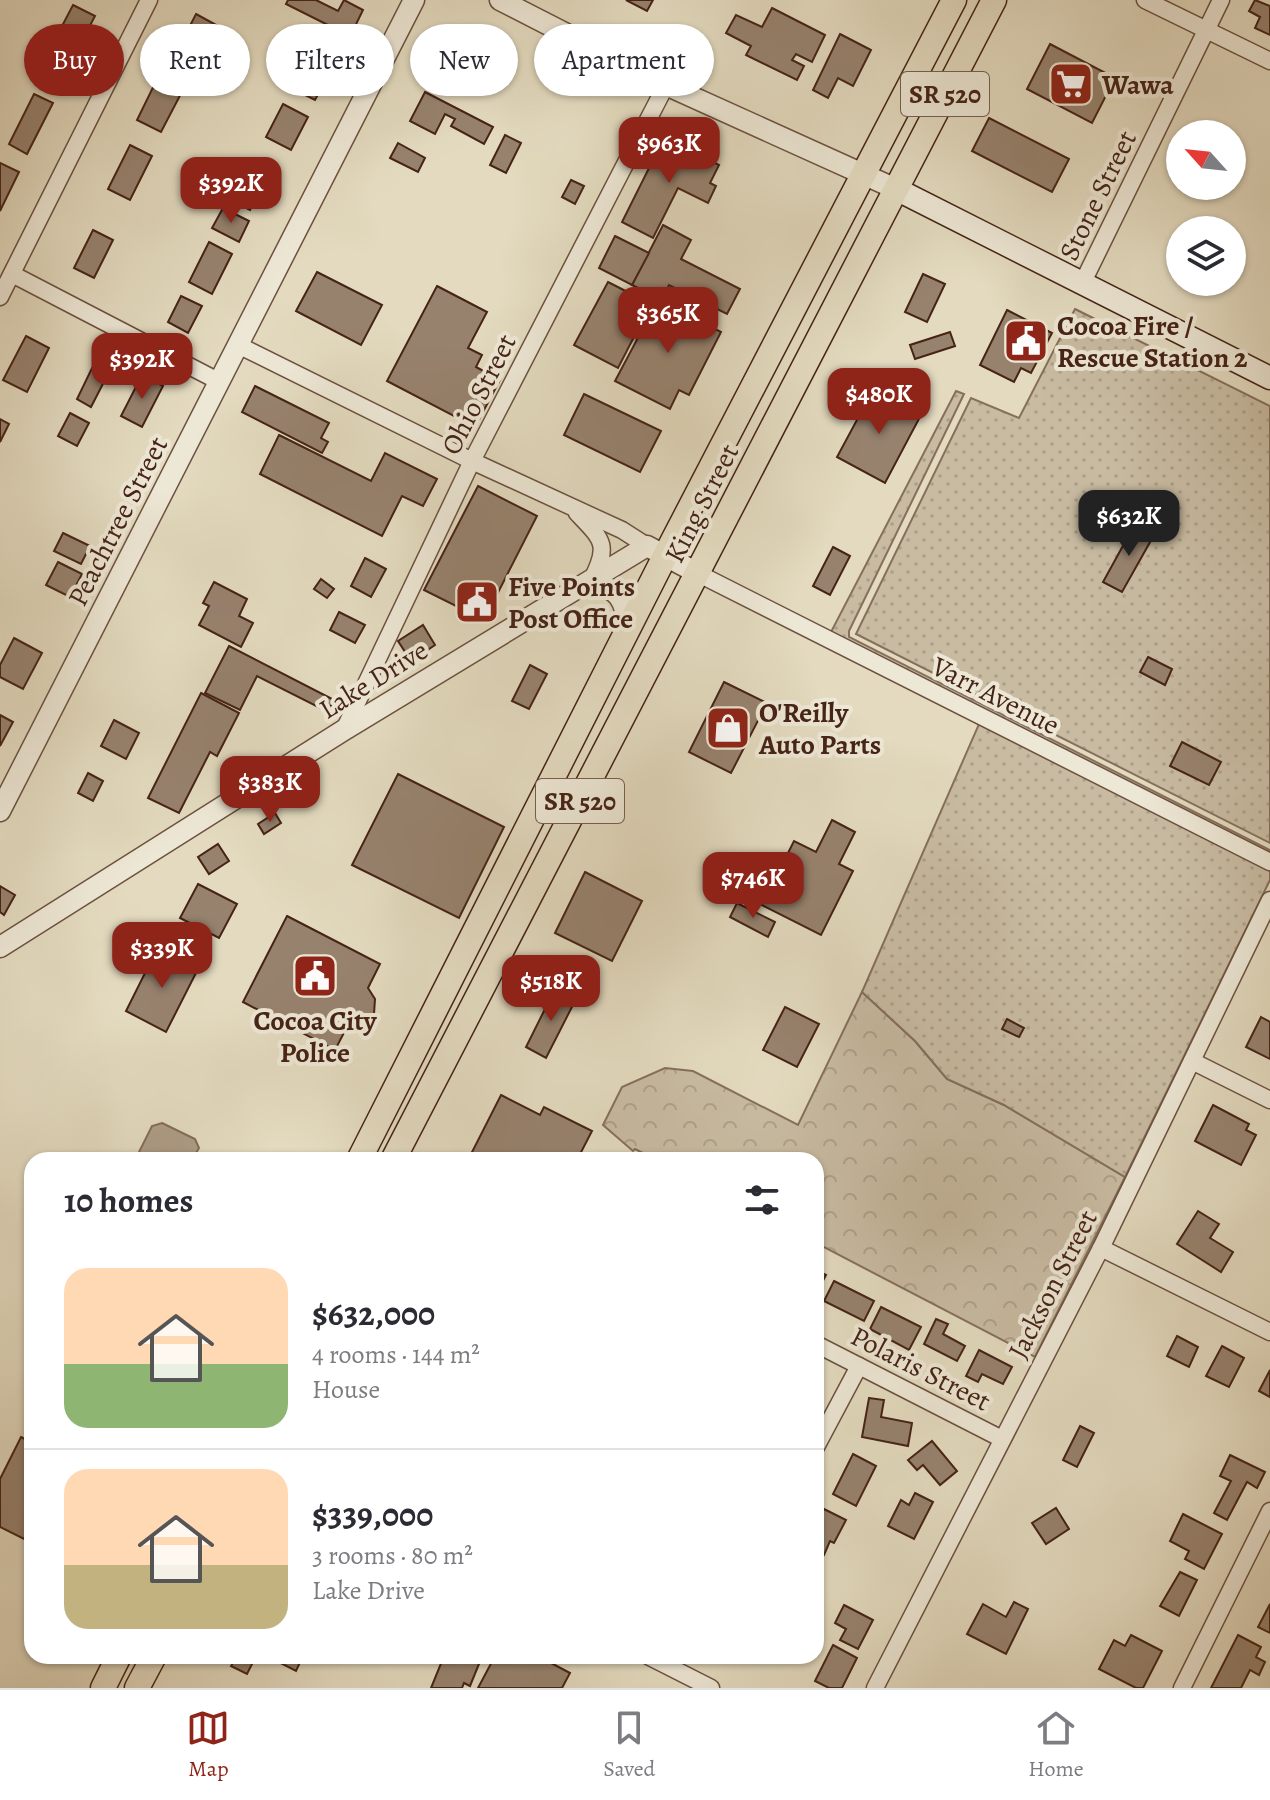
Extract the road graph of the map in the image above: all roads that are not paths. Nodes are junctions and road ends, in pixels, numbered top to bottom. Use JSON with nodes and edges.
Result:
{"nodes":[{"id":1,"x":149,"y":0,"type":"edge"},
{"id":2,"x":414,"y":0,"type":"edge"},
{"id":3,"x":500,"y":0,"type":"edge"},
{"id":4,"x":954,"y":0,"type":"edge"},
{"id":5,"x":994,"y":0,"type":"edge"},
{"id":6,"x":1145,"y":0,"type":"edge"},
{"id":7,"x":1221,"y":0,"type":"edge"},
{"id":8,"x":547,"y":24,"type":"edge"},
{"id":9,"x":1207,"y":30,"type":"junction"},
{"id":10,"x":1270,"y":61,"type":"edge"},
{"id":11,"x":660,"y":96,"type":"edge"},
{"id":12,"x":690,"y":96,"type":"edge"},
{"id":13,"x":864,"y":175,"type":"junction"},
{"id":14,"x":896,"y":189,"type":"junction"},
{"id":15,"x":12,"y":274,"type":"junction"},
{"id":16,"x":1082,"y":284,"type":"junction"},
{"id":17,"x":0,"y":297,"type":"edge"},
{"id":18,"x":238,"y":345,"type":"junction"},
{"id":19,"x":1270,"y":378,"type":"edge"},
{"id":20,"x":220,"y":382,"type":"junction"},
{"id":21,"x":472,"y":461,"type":"junction"},
{"id":22,"x":570,"y":506,"type":"junction"},
{"id":23,"x":656,"y":551,"type":"junction"},
{"id":24,"x":699,"y":574,"type":"junction"},
{"id":25,"x":590,"y":582,"type":"junction"},
{"id":26,"x":629,"y":628,"type":"junction"},
{"id":27,"x":344,"y":730,"type":"junction"},
{"id":28,"x":5,"y":788,"type":"edge"},
{"id":29,"x":0,"y":811,"type":"edge"},
{"id":30,"x":1270,"y":862,"type":"edge"},
{"id":31,"x":1270,"y":900,"type":"edge"},
{"id":32,"x":0,"y":947,"type":"edge"},
{"id":33,"x":1192,"y":1061,"type":"junction"},
{"id":34,"x":1270,"y":1100,"type":"edge"},
{"id":35,"x":366,"y":1152,"type":"edge"},
{"id":36,"x":397,"y":1152,"type":"edge"},
{"id":37,"x":1101,"y":1248,"type":"junction"},
{"id":38,"x":1270,"y":1332,"type":"edge"},
{"id":39,"x":824,"y":1348,"type":"edge"},
{"id":40,"x":859,"y":1366,"type":"junction"},
{"id":41,"x":824,"y":1432,"type":"edge"},
{"id":42,"x":1002,"y":1439,"type":"junction"},
{"id":43,"x":1270,"y":1511,"type":"edge"},
{"id":44,"x":116,"y":1664,"type":"edge"},
{"id":45,"x":150,"y":1664,"type":"edge"},
{"id":46,"x":664,"y":1664,"type":"edge"},
{"id":47,"x":106,"y":1686,"type":"edge"},
{"id":48,"x":137,"y":1688,"type":"edge"},
{"id":49,"x":711,"y":1688,"type":"edge"},
{"id":50,"x":875,"y":1688,"type":"edge"},
{"id":51,"x":1182,"y":1688,"type":"edge"}],
"edges":[{"from":1,"to":15,"type":"street"},
{"from":2,"to":18,"type":"street","name":"Peachtree Street"},
{"from":3,"to":8,"type":"street"},
{"from":4,"to":13,"type":"main road","name":"King Street","number":"SR 520"},
{"from":5,"to":14,"type":"main road","name":"King Street","number":"SR 520"},
{"from":6,"to":9,"type":"street"},
{"from":7,"to":9,"type":"street","name":"Stone Street"},
{"from":9,"to":10,"type":"street"},
{"from":9,"to":16,"type":"street","name":"Stone Street"},
{"from":11,"to":21,"type":"street","name":"Ohio Street"},
{"from":12,"to":13,"type":"street"},
{"from":13,"to":14,"type":"street"},
{"from":13,"to":23,"type":"main road","name":"King Street","number":"SR 520"},
{"from":14,"to":16,"type":"main road"},
{"from":14,"to":24,"type":"main road","name":"King Street","number":"SR 520"},
{"from":15,"to":17,"type":"street"},
{"from":15,"to":20,"type":"street"},
{"from":16,"to":19,"type":"main road"},
{"from":18,"to":20,"type":"street","name":"Peachtree Street"},
{"from":18,"to":21,"type":"street"},
{"from":20,"to":28,"type":"street","name":"Peachtree Street"},
{"from":21,"to":22,"type":"street"},
{"from":21,"to":27,"type":"street","name":"Ohio Street"},
{"from":22,"to":23,"type":"street"},
{"from":22,"to":25,"type":"street"},
{"from":23,"to":24,"type":"street"},
{"from":23,"to":25,"type":"street","name":"Lake Drive"},
{"from":23,"to":26,"type":"main road","name":"King Street","number":"SR 520"},
{"from":24,"to":30,"type":"street","name":"Varr Avenue"},
{"from":24,"to":36,"type":"main road","name":"King Street","number":"SR 520"},
{"from":25,"to":26,"type":"street"},
{"from":25,"to":27,"type":"street","name":"Lake Drive"},
{"from":26,"to":35,"type":"main road","name":"King Street","number":"SR 520"},
{"from":27,"to":32,"type":"street","name":"Lake Drive"},
{"from":28,"to":29,"type":"street","name":"Peachtree Street"},
{"from":31,"to":33,"type":"street","name":"Jackson Street"},
{"from":33,"to":34,"type":"street"},
{"from":33,"to":37,"type":"street","name":"Jackson Street"},
{"from":37,"to":38,"type":"street"},
{"from":37,"to":42,"type":"street","name":"Jackson Street"},
{"from":39,"to":40,"type":"street","name":"Polaris Street"},
{"from":40,"to":41,"type":"street"},
{"from":40,"to":42,"type":"street","name":"Polaris Street"},
{"from":42,"to":50,"type":"street","name":"Jackson Street"},
{"from":43,"to":51,"type":"street"},
{"from":44,"to":47,"type":"main road"},
{"from":45,"to":48,"type":"main road"},
{"from":46,"to":49,"type":"street"}]}
